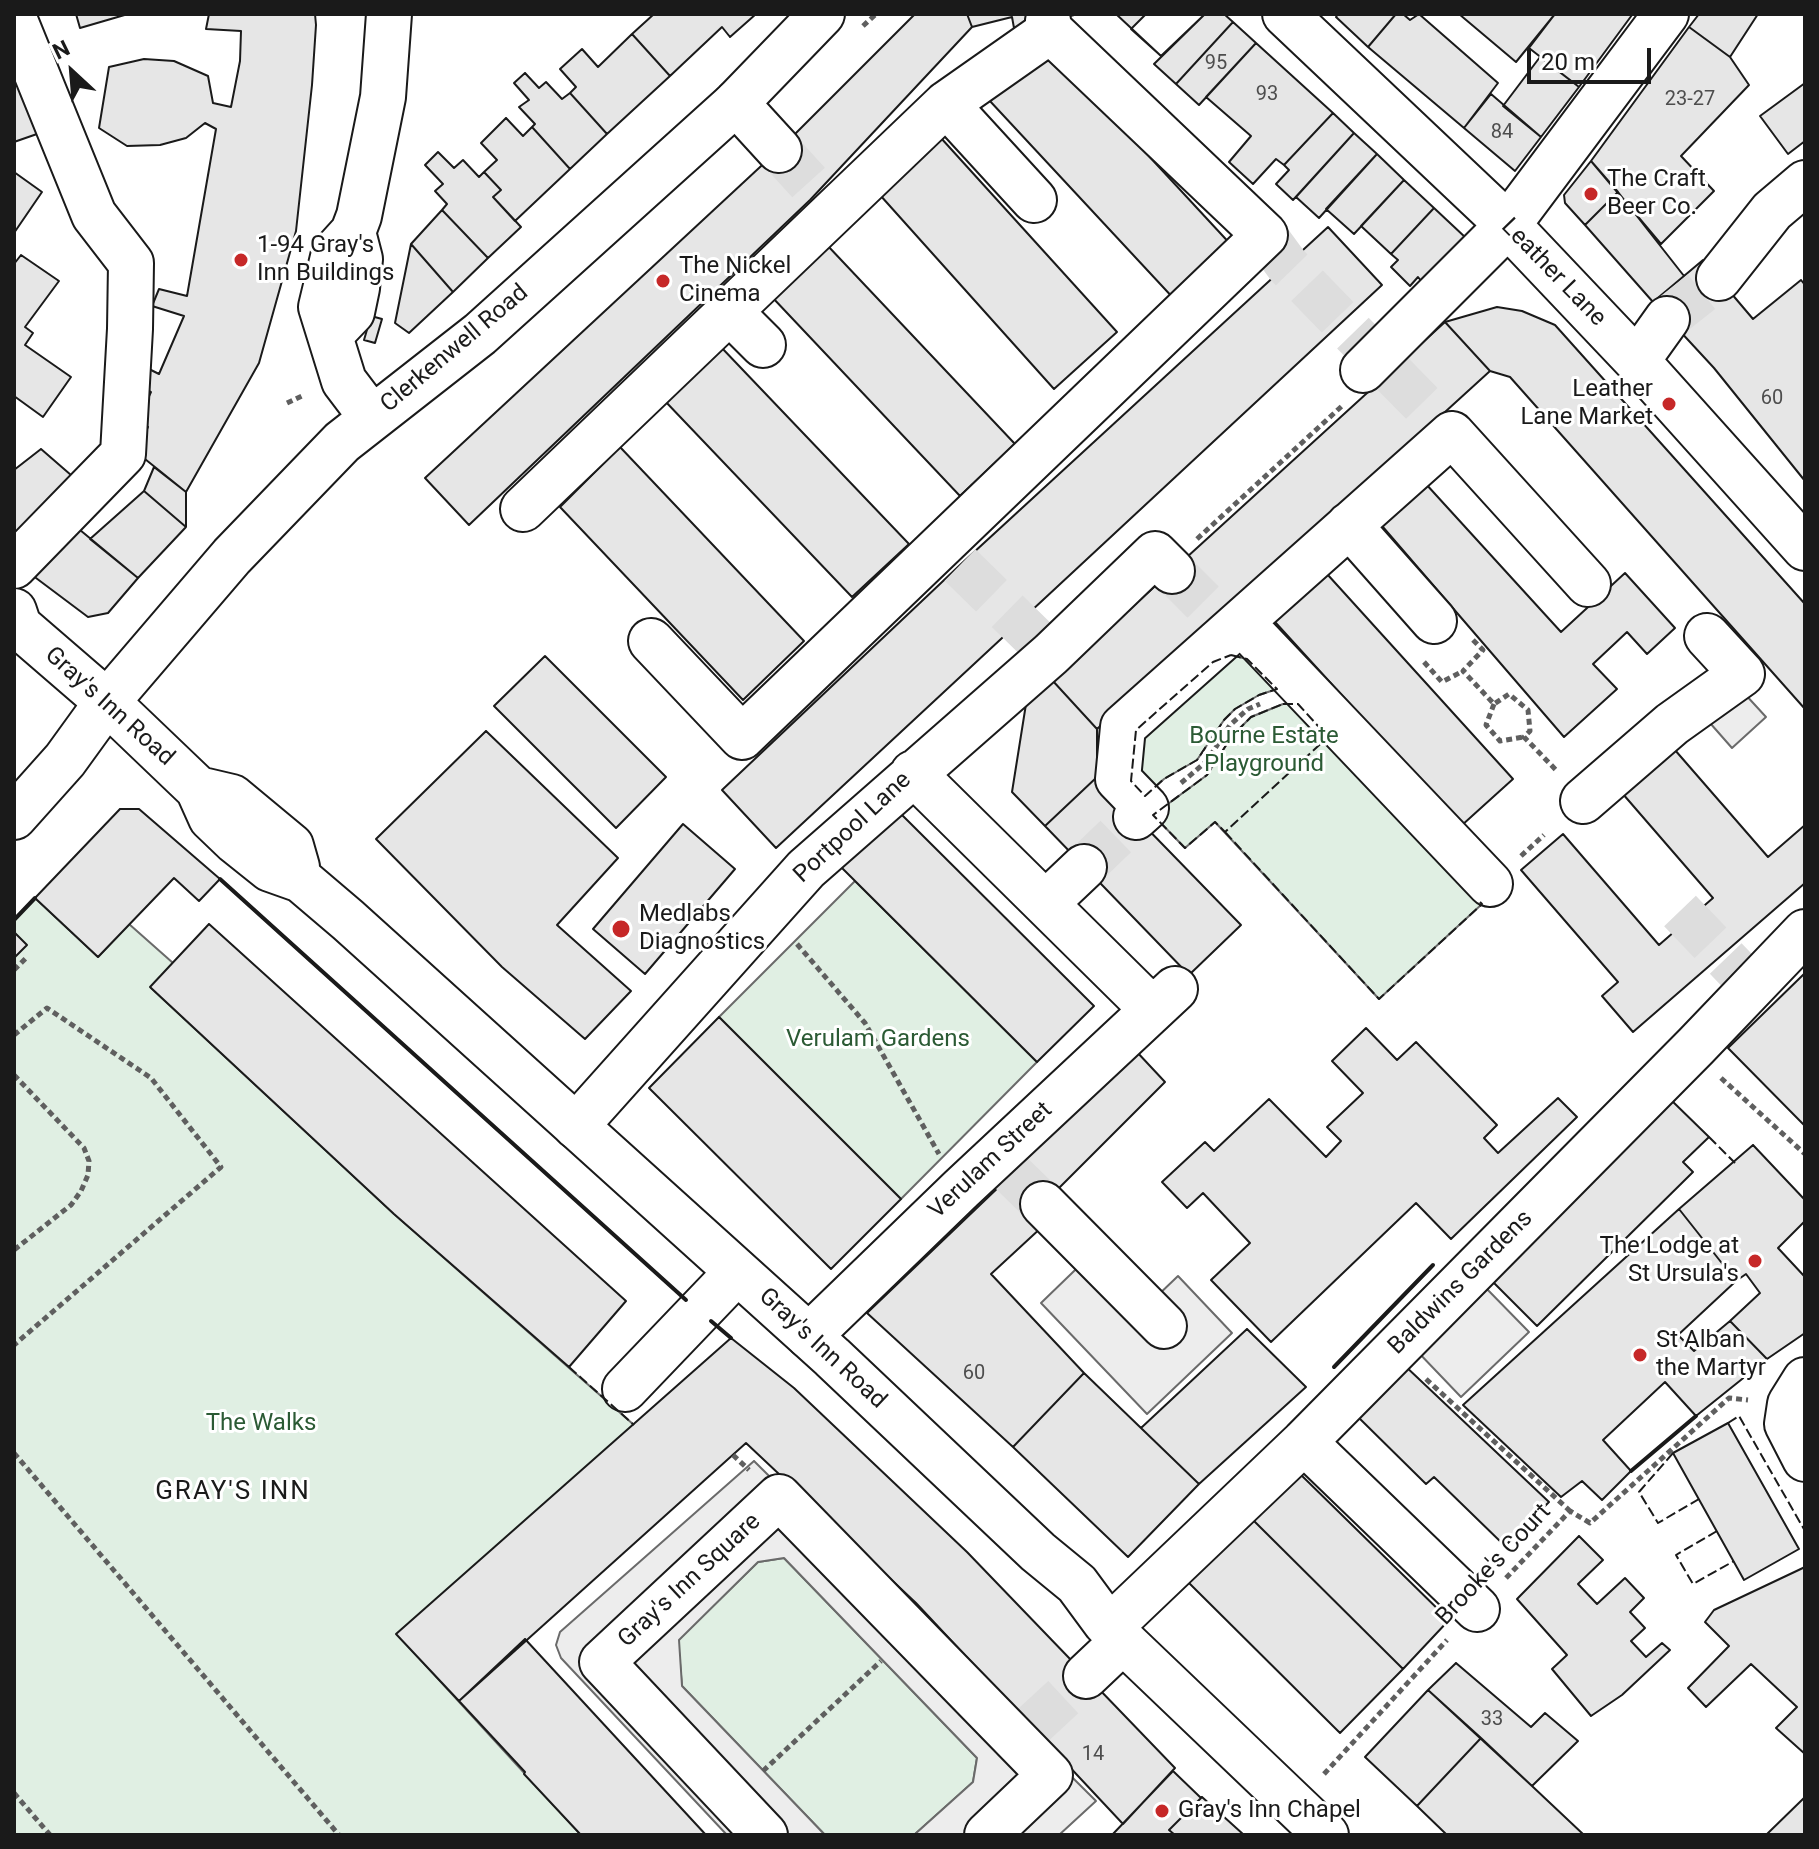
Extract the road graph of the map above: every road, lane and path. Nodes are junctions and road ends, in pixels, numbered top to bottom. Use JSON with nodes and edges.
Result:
{"nodes":[{"id":1,"x":389,"y":14,"type":"edge"},
{"id":2,"x":822,"y":14,"type":"edge"},
{"id":3,"x":1285,"y":14,"type":"edge"},
{"id":4,"x":1666,"y":14,"type":"edge"},
{"id":5,"x":14,"y":18,"type":"edge"},
{"id":6,"x":736,"y":103,"type":"junction"},
{"id":7,"x":946,"y":104,"type":"junction"},
{"id":8,"x":779,"y":150,"type":"tunnel mouth"},
{"id":9,"x":1805,"y":183,"type":"edge"},
{"id":10,"x":1034,"y":200,"type":"dead end"},
{"id":11,"x":1508,"y":225,"type":"junction"},
{"id":12,"x":1719,"y":278,"type":"tunnel mouth"},
{"id":13,"x":729,"y":311,"type":"junction"},
{"id":14,"x":1667,"y":319,"type":"tunnel mouth"},
{"id":15,"x":763,"y":345,"type":"dead end"},
{"id":16,"x":1637,"y":361,"type":"junction"},
{"id":17,"x":1379,"y":366,"type":"joint"},
{"id":18,"x":304,"y":395,"type":"dead end"},
{"id":19,"x":287,"y":403,"type":"dead end"},
{"id":20,"x":372,"y":418,"type":"junction"},
{"id":21,"x":523,"y":509,"type":"dead end"},
{"id":22,"x":1349,"y":525,"type":"junction"},
{"id":23,"x":1805,"y":548,"type":"edge"},
{"id":24,"x":1165,"y":564,"type":"joint"},
{"id":25,"x":14,"y":566,"type":"edge"},
{"id":26,"x":1588,"y":584,"type":"dead end"},
{"id":27,"x":16,"y":621,"type":"edge"},
{"id":28,"x":1434,"y":621,"type":"joint"},
{"id":29,"x":1231,"y":624,"type":"junction"},
{"id":30,"x":1707,"y":636,"type":"dead end"},
{"id":31,"x":651,"y":641,"type":"dead end"},
{"id":32,"x":1270,"y":701,"type":"dead end"},
{"id":33,"x":107,"y":702,"type":"junction"},
{"id":34,"x":1494,"y":704,"type":"junction"},
{"id":35,"x":1524,"y":737,"type":"junction"},
{"id":36,"x":913,"y":773,"type":"junction"},
{"id":37,"x":1174,"y":789,"type":"dead end"},
{"id":38,"x":1583,"y":801,"type":"joint"},
{"id":39,"x":14,"y":817,"type":"edge"},
{"id":40,"x":1136,"y":817,"type":"dead end"},
{"id":41,"x":1084,"y":867,"type":"tunnel mouth"},
{"id":42,"x":1490,"y":884,"type":"dead end"},
{"id":43,"x":1046,"y":903,"type":"junction"},
{"id":44,"x":1805,"y":932,"type":"edge"},
{"id":45,"x":787,"y":933,"type":"dead end"},
{"id":46,"x":27,"y":957,"type":"dead end"},
{"id":47,"x":14,"y":970,"type":"edge"},
{"id":48,"x":14,"y":1035,"type":"edge"},
{"id":49,"x":1711,"y":1069,"type":"dead end"},
{"id":50,"x":14,"y":1075,"type":"edge"},
{"id":51,"x":576,"y":1126,"type":"junction"},
{"id":52,"x":1805,"y":1154,"type":"edge"},
{"id":53,"x":943,"y":1162,"type":"dead end"},
{"id":54,"x":1043,"y":1204,"type":"tunnel mouth"},
{"id":55,"x":14,"y":1250,"type":"edge"},
{"id":56,"x":737,"y":1272,"type":"junction"},
{"id":57,"x":1164,"y":1326,"type":"dead end"},
{"id":58,"x":809,"y":1336,"type":"junction"},
{"id":59,"x":14,"y":1345,"type":"edge"},
{"id":60,"x":1415,"y":1369,"type":"dead end"},
{"id":61,"x":625,"y":1389,"type":"dead end"},
{"id":62,"x":1798,"y":1392,"type":"edge"},
{"id":63,"x":1304,"y":1442,"type":"junction"},
{"id":64,"x":14,"y":1453,"type":"edge"},
{"id":65,"x":1805,"y":1459,"type":"edge"},
{"id":66,"x":1570,"y":1511,"type":"junction"},
{"id":67,"x":1477,"y":1609,"type":"junction"},
{"id":68,"x":911,"y":1633,"type":"junction"},
{"id":69,"x":1117,"y":1634,"type":"junction"},
{"id":70,"x":1086,"y":1676,"type":"tunnel mouth"},
{"id":71,"x":1314,"y":1784,"type":"dead end"},
{"id":72,"x":14,"y":1793,"type":"edge"},
{"id":73,"x":732,"y":1801,"type":"junction"},
{"id":74,"x":50,"y":1835,"type":"edge"},
{"id":75,"x":339,"y":1835,"type":"edge"},
{"id":76,"x":765,"y":1835,"type":"edge"},
{"id":77,"x":987,"y":1835,"type":"edge"},
{"id":78,"x":1326,"y":1835,"type":"edge"}],
"edges":[{"from":1,"to":20,"type":"street"},
{"from":2,"to":6,"type":"street","name":"Clerkenwell Road"},
{"from":3,"to":11,"type":"street","name":"Leather Lane"},
{"from":4,"to":11,"type":"street"},
{"from":5,"to":25,"type":"street"},
{"from":6,"to":8,"type":"street"},
{"from":6,"to":20,"type":"street","name":"Clerkenwell Road"},
{"from":7,"to":10,"type":"street"},
{"from":7,"to":13,"type":"street"},
{"from":7,"to":31,"type":"street"},
{"from":9,"to":12,"type":"street"},
{"from":11,"to":16,"type":"street","name":"Leather Lane"},
{"from":11,"to":17,"type":"street"},
{"from":13,"to":15,"type":"street"},
{"from":13,"to":21,"type":"street"},
{"from":14,"to":16,"type":"street"},
{"from":16,"to":23,"type":"street","name":"Leather Lane"},
{"from":17,"to":24,"type":"path"},
{"from":18,"to":19,"type":"path"},
{"from":20,"to":33,"type":"street","name":"Clerkenwell Road"},
{"from":22,"to":26,"type":"street"},
{"from":22,"to":28,"type":"street"},
{"from":22,"to":29,"type":"street"},
{"from":24,"to":36,"type":"street","name":"Portpool Lane"},
{"from":27,"to":33,"type":"street","name":"Gray's Inn Road"},
{"from":28,"to":34,"type":"path"},
{"from":29,"to":40,"type":"street"},
{"from":29,"to":42,"type":"street"},
{"from":30,"to":38,"type":"street"},
{"from":32,"to":37,"type":"path"},
{"from":33,"to":39,"type":"street","name":"Clerkenwell Road"},
{"from":33,"to":51,"type":"street","name":"Gray's Inn Road"},
{"from":34,"to":35,"type":"path"},
{"from":34,"to":35,"type":"path"},
{"from":35,"to":38,"type":"path"},
{"from":36,"to":43,"type":"street"},
{"from":36,"to":51,"type":"street","name":"Portpool Lane"},
{"from":41,"to":43,"type":"street"},
{"from":43,"to":58,"type":"street","name":"Verulam Street"},
{"from":44,"to":63,"type":"street","name":"Baldwins Gardens"},
{"from":45,"to":53,"type":"path"},
{"from":46,"to":47,"type":"path"},
{"from":48,"to":59,"type":"path"},
{"from":49,"to":52,"type":"path"},
{"from":50,"to":55,"type":"path"},
{"from":51,"to":56,"type":"street","name":"Gray's Inn Road"},
{"from":54,"to":57,"type":"street"},
{"from":56,"to":58,"type":"street","name":"Gray's Inn Road"},
{"from":56,"to":61,"type":"street"},
{"from":58,"to":69,"type":"street","name":"Gray's Inn Road"},
{"from":60,"to":66,"type":"path"},
{"from":62,"to":65,"type":"street"},
{"from":62,"to":66,"type":"path","name":"Brooke's Court"},
{"from":63,"to":67,"type":"street"},
{"from":63,"to":69,"type":"street","name":"Baldwins Gardens"},
{"from":64,"to":75,"type":"path"},
{"from":66,"to":67,"type":"path","name":"Brooke's Court"},
{"from":67,"to":71,"type":"path","name":"Brooke's Court"},
{"from":68,"to":73,"type":"path"},
{"from":68,"to":73,"type":"street","name":"Gray's Inn Square"},
{"from":68,"to":77,"type":"street","name":"Gray's Inn Square"},
{"from":69,"to":70,"type":"street","name":"Baldwins Gardens"},
{"from":69,"to":78,"type":"street","name":"Gray's Inn Road"},
{"from":72,"to":74,"type":"path"},
{"from":73,"to":76,"type":"street","name":"Gray's Inn Square"}]}
